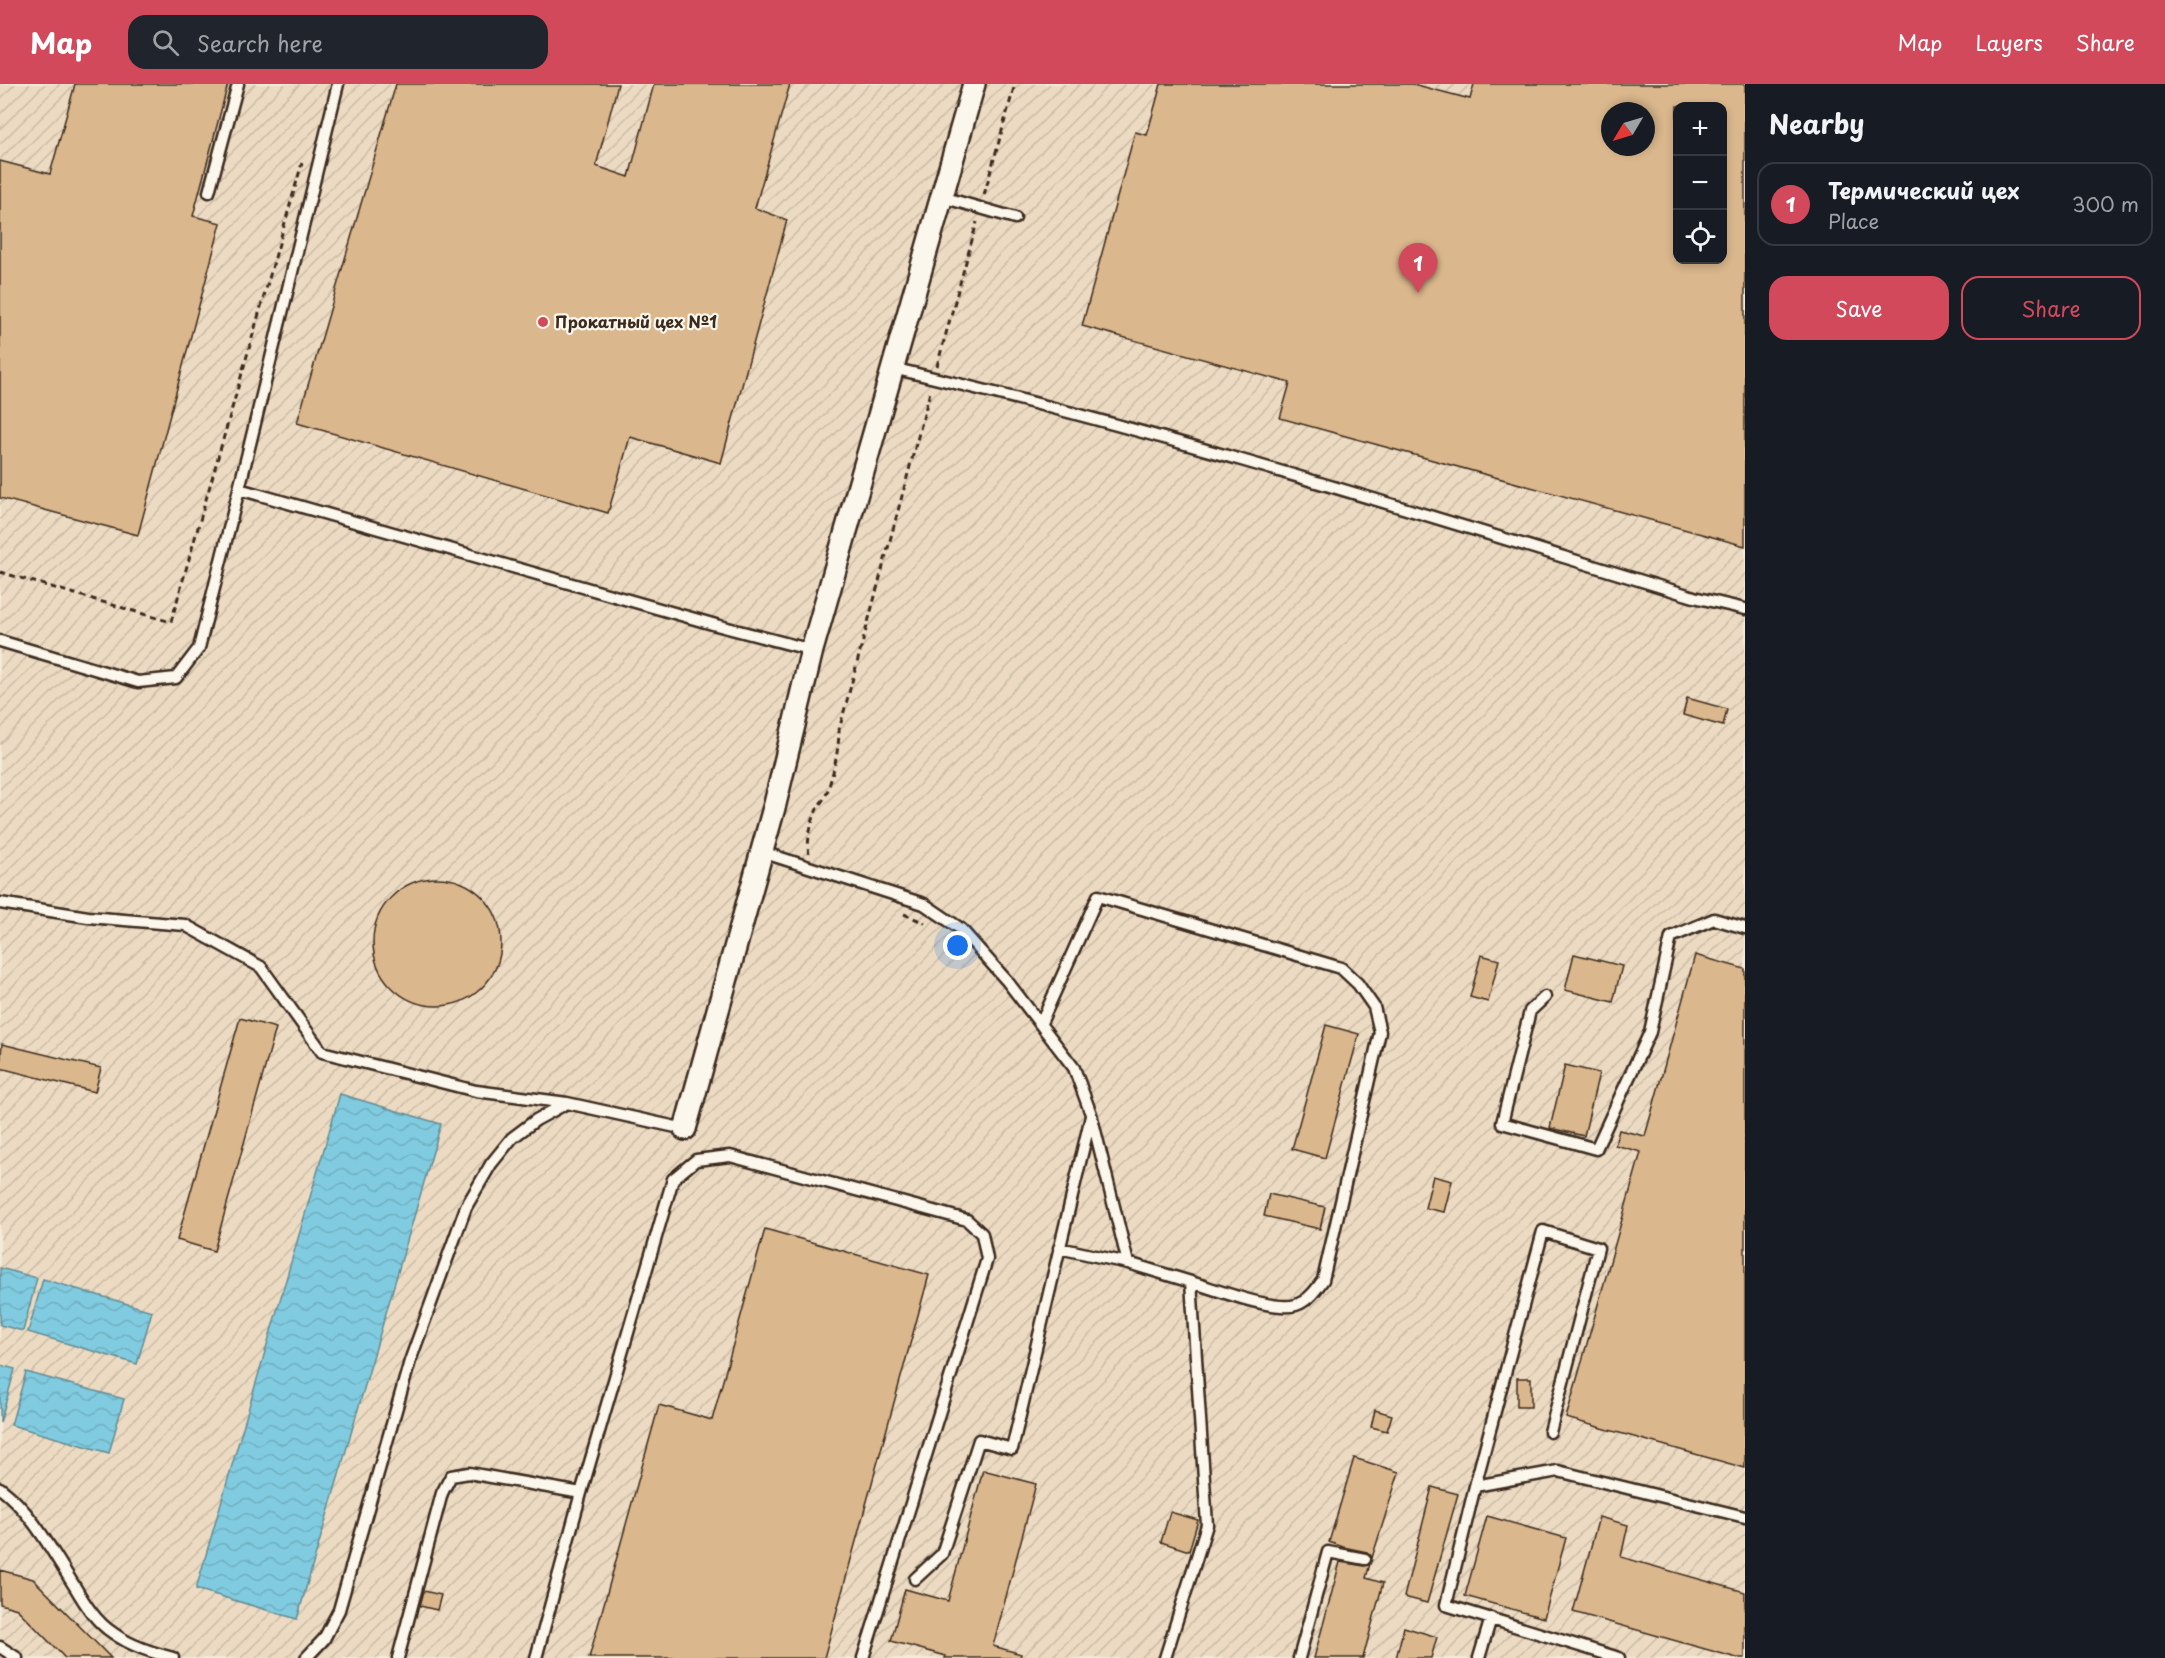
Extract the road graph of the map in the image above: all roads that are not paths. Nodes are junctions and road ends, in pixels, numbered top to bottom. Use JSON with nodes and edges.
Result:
{"nodes":[{"id":1,"x":238,"y":84,"type":"edge"},
{"id":2,"x":338,"y":84,"type":"edge"},
{"id":3,"x":974,"y":84,"type":"edge"},
{"id":4,"x":209,"y":192,"type":"dead end"},
{"id":5,"x":942,"y":197,"type":"junction"},
{"id":6,"x":1015,"y":218,"type":"dead end"},
{"id":7,"x":892,"y":368,"type":"junction"},
{"id":8,"x":239,"y":489,"type":"junction"},
{"id":9,"x":1745,"y":609,"type":"edge"},
{"id":10,"x":0,"y":641,"type":"edge"},
{"id":11,"x":812,"y":650,"type":"junction"},
{"id":12,"x":762,"y":852,"type":"junction"},
{"id":13,"x":0,"y":903,"type":"edge"},
{"id":14,"x":1745,"y":928,"type":"edge"},
{"id":15,"x":1545,"y":998,"type":"dead end"},
{"id":16,"x":1041,"y":1023,"type":"junction"},
{"id":17,"x":567,"y":1103,"type":"junction"},
{"id":18,"x":1091,"y":1114,"type":"junction"},
{"id":19,"x":685,"y":1129,"type":"joint"},
{"id":20,"x":1059,"y":1248,"type":"junction"},
{"id":21,"x":1128,"y":1263,"type":"junction"},
{"id":22,"x":1191,"y":1282,"type":"junction"},
{"id":23,"x":1550,"y":1432,"type":"dead end"},
{"id":24,"x":1475,"y":1486,"type":"junction"},
{"id":25,"x":0,"y":1488,"type":"edge"},
{"id":26,"x":581,"y":1493,"type":"junction"},
{"id":27,"x":1745,"y":1516,"type":"edge"},
{"id":28,"x":1365,"y":1559,"type":"dead end"},
{"id":29,"x":915,"y":1579,"type":"dead end"},
{"id":30,"x":1491,"y":1618,"type":"junction"},
{"id":31,"x":0,"y":1647,"type":"edge"},
{"id":32,"x":17,"y":1658,"type":"edge"},
{"id":33,"x":173,"y":1658,"type":"edge"},
{"id":34,"x":306,"y":1658,"type":"edge"},
{"id":35,"x":398,"y":1658,"type":"edge"},
{"id":36,"x":536,"y":1658,"type":"edge"},
{"id":37,"x":863,"y":1658,"type":"edge"},
{"id":38,"x":1165,"y":1658,"type":"edge"},
{"id":39,"x":1299,"y":1658,"type":"edge"},
{"id":40,"x":1479,"y":1658,"type":"edge"},
{"id":41,"x":1619,"y":1658,"type":"edge"}],
"edges":[{"from":1,"to":4,"type":"lane"},
{"from":2,"to":8,"type":"lane"},
{"from":3,"to":5,"type":"street"},
{"from":5,"to":6,"type":"lane"},
{"from":5,"to":7,"type":"street"},
{"from":7,"to":9,"type":"lane"},
{"from":7,"to":11,"type":"street"},
{"from":8,"to":10,"type":"lane"},
{"from":8,"to":11,"type":"lane"},
{"from":11,"to":12,"type":"street"},
{"from":12,"to":16,"type":"lane"},
{"from":12,"to":19,"type":"street"},
{"from":13,"to":17,"type":"lane"},
{"from":14,"to":15,"type":"lane"},
{"from":16,"to":18,"type":"lane"},
{"from":16,"to":22,"type":"lane"},
{"from":17,"to":19,"type":"lane"},
{"from":17,"to":34,"type":"lane"},
{"from":18,"to":20,"type":"lane"},
{"from":18,"to":21,"type":"lane"},
{"from":20,"to":21,"type":"lane"},
{"from":20,"to":29,"type":"lane"},
{"from":21,"to":22,"type":"lane"},
{"from":22,"to":38,"type":"lane"},
{"from":23,"to":24,"type":"lane"},
{"from":24,"to":27,"type":"lane"},
{"from":24,"to":30,"type":"lane"},
{"from":25,"to":33,"type":"lane"},
{"from":26,"to":35,"type":"lane"},
{"from":26,"to":36,"type":"lane"},
{"from":26,"to":37,"type":"lane"},
{"from":28,"to":39,"type":"lane"},
{"from":30,"to":40,"type":"lane"},
{"from":30,"to":41,"type":"lane"},
{"from":31,"to":32,"type":"lane"}]}
